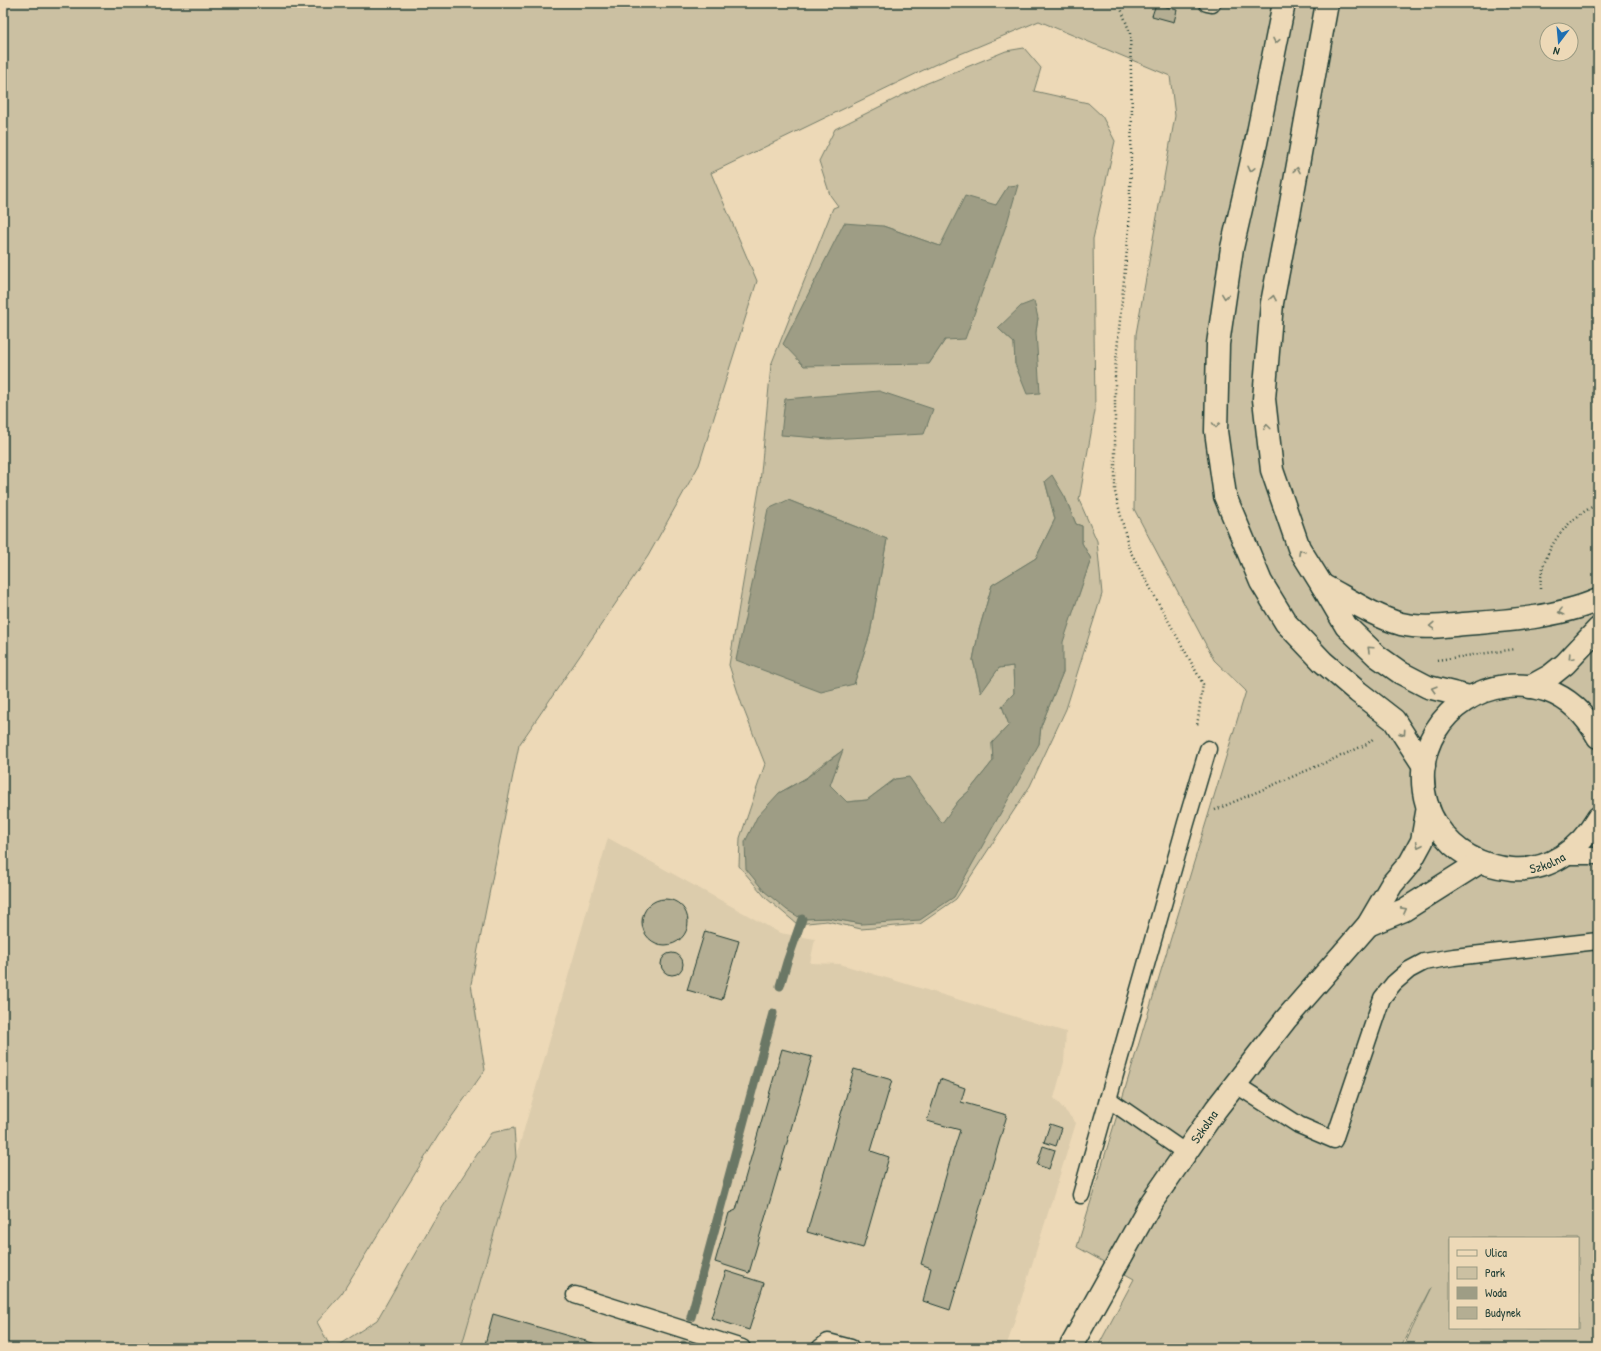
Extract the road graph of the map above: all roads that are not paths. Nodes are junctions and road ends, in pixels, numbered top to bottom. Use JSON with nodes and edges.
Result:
{"nodes":[{"id":1,"x":1284,"y":3,"type":"edge"},
{"id":2,"x":1327,"y":3,"type":"edge"},
{"id":3,"x":1322,"y":585,"type":"junction"},
{"id":4,"x":1598,"y":600,"type":"edge"},
{"id":5,"x":1598,"y":629,"type":"edge"},
{"id":6,"x":1530,"y":687,"type":"junction"},
{"id":7,"x":1469,"y":698,"type":"junction"},
{"id":8,"x":1596,"y":722,"type":"edge"},
{"id":9,"x":1206,"y":754,"type":"road end"},
{"id":10,"x":1424,"y":766,"type":"junction"},
{"id":11,"x":1428,"y":807,"type":"junction"},
{"id":12,"x":1598,"y":818,"type":"edge"},
{"id":13,"x":1564,"y":856,"type":"junction"},
{"id":14,"x":1598,"y":856,"type":"edge"},
{"id":15,"x":1480,"y":862,"type":"junction"},
{"id":16,"x":1368,"y":925,"type":"junction"},
{"id":17,"x":1598,"y":941,"type":"edge"},
{"id":18,"x":1235,"y":1084,"type":"junction"},
{"id":19,"x":1108,"y":1100,"type":"junction"},
{"id":20,"x":1186,"y":1152,"type":"junction"},
{"id":21,"x":1081,"y":1194,"type":"dead end"},
{"id":22,"x":576,"y":1296,"type":"dead end"},
{"id":23,"x":742,"y":1348,"type":"edge"},
{"id":24,"x":820,"y":1348,"type":"edge"},
{"id":25,"x":851,"y":1348,"type":"edge"},
{"id":26,"x":1070,"y":1348,"type":"edge"}],
"edges":[{"from":1,"to":10,"type":"main road","one_way":true},
{"from":3,"to":2,"type":"main road","one_way":true},
{"from":4,"to":3,"type":"main road","one_way":true},
{"from":7,"to":3,"type":"main road","one_way":true},
{"from":5,"to":6,"type":"main road","one_way":true},
{"from":6,"to":7,"type":"main road","name":"Szkolna"},
{"from":6,"to":8,"type":"main road","name":"Szkolna"},
{"from":7,"to":10,"type":"main road","name":"Szkolna"},
{"from":9,"to":19,"type":"lane"},
{"from":10,"to":11,"type":"main road","name":"Szkolna"},
{"from":11,"to":15,"type":"main road","name":"Szkolna"},
{"from":11,"to":16,"type":"main road","name":"Szkolna","one_way":true},
{"from":12,"to":13,"type":"main road","name":"Szkolna"},
{"from":13,"to":14,"type":"lane"},
{"from":13,"to":15,"type":"main road","name":"Szkolna"},
{"from":16,"to":15,"type":"main road","name":"Szkolna","one_way":true},
{"from":16,"to":18,"type":"main road","name":"Szkolna"},
{"from":17,"to":18,"type":"lane"},
{"from":18,"to":20,"type":"main road","name":"Szkolna"},
{"from":19,"to":20,"type":"lane"},
{"from":19,"to":21,"type":"lane"},
{"from":20,"to":26,"type":"main road","name":"Szkolna"},
{"from":22,"to":23,"type":"lane"},
{"from":24,"to":25,"type":"lane"}]}
